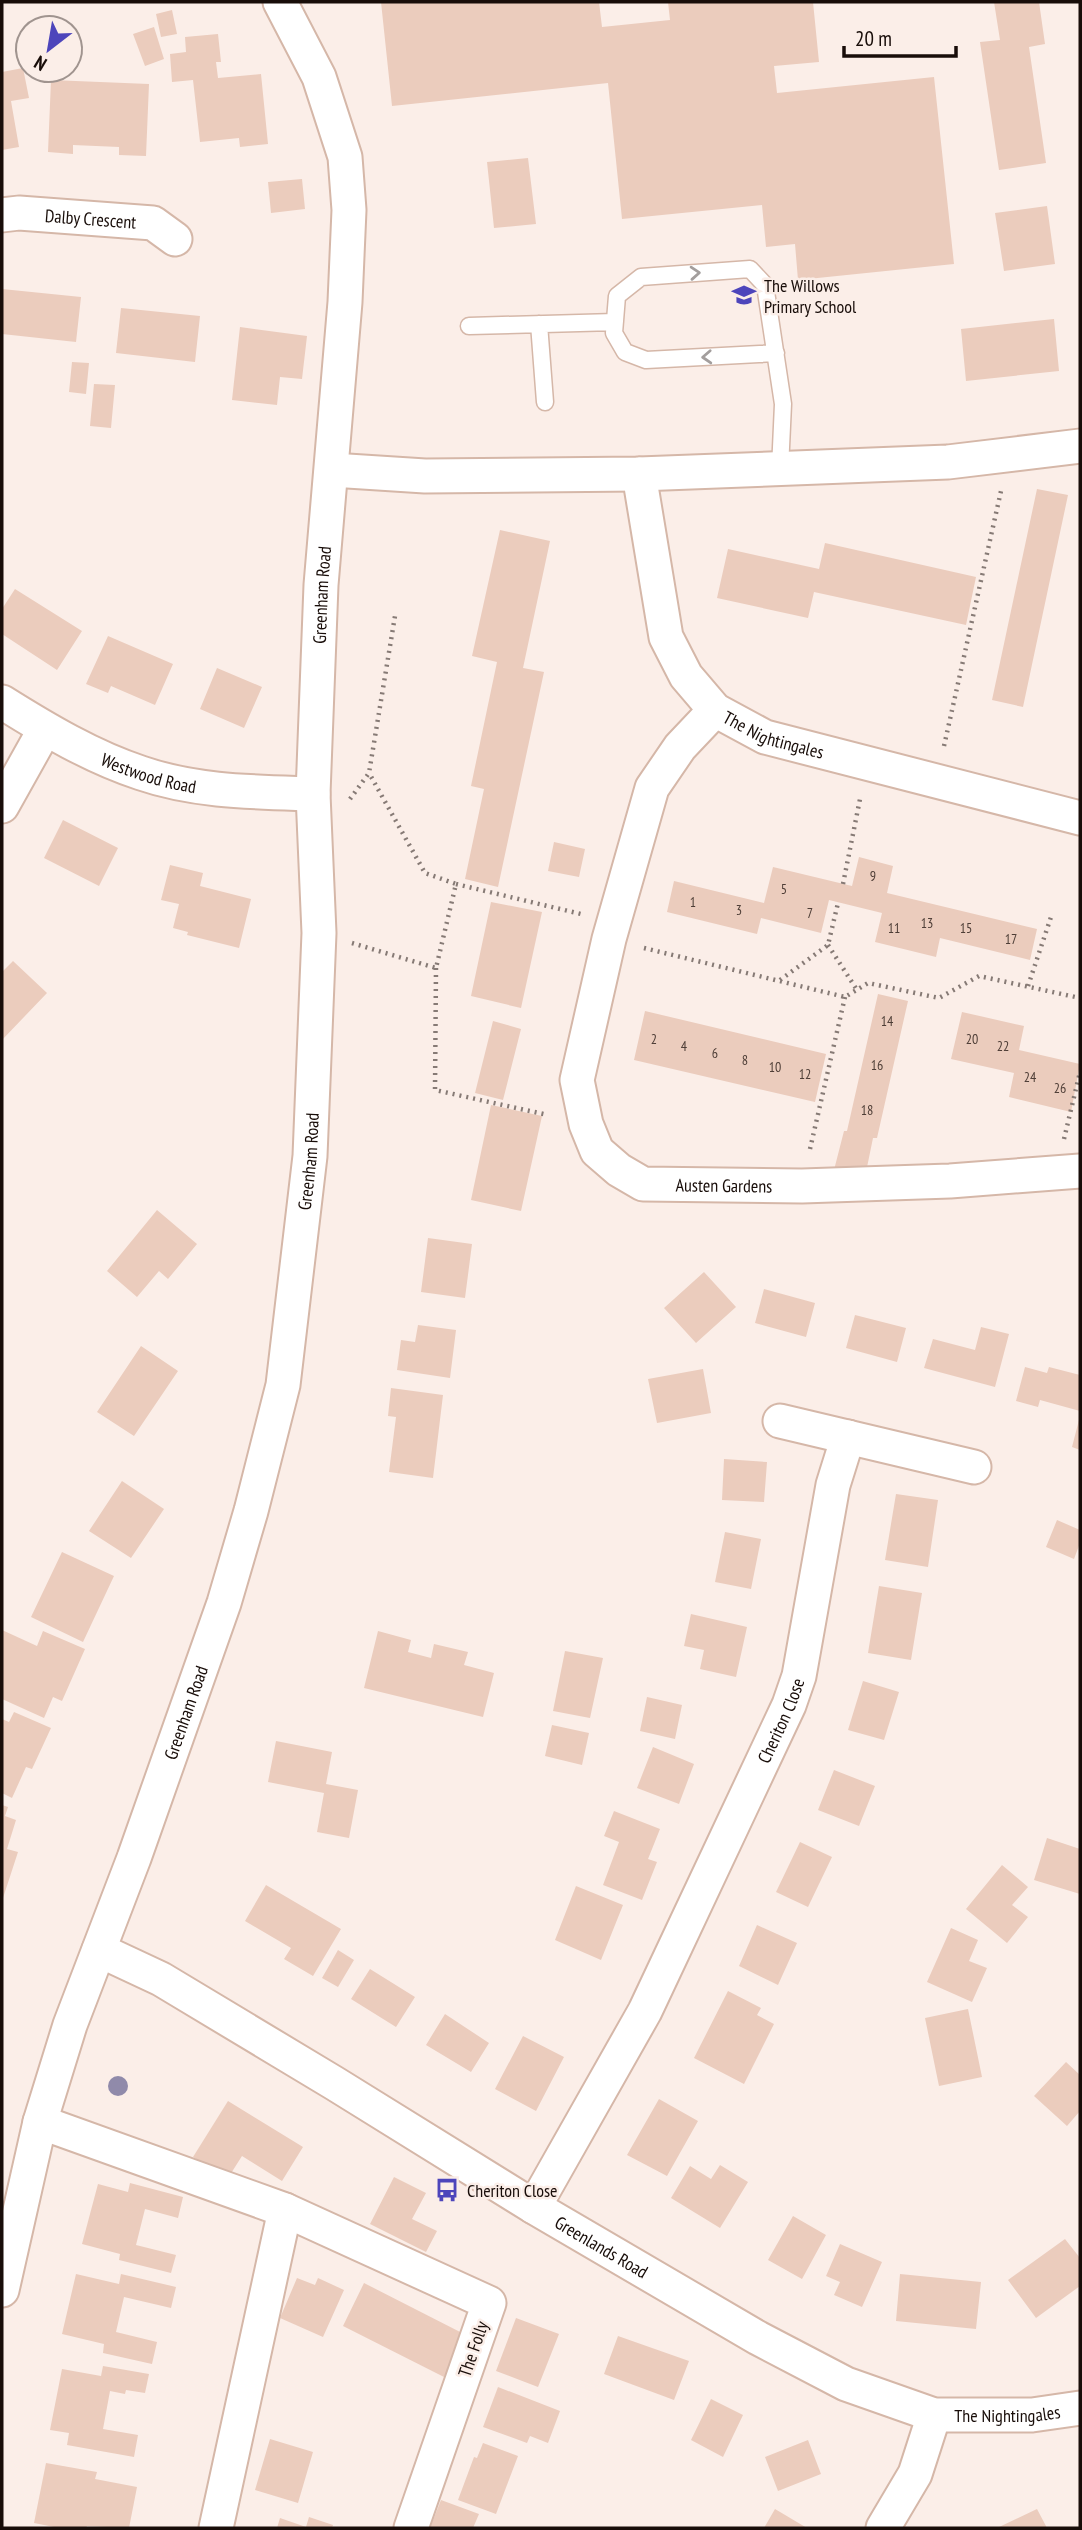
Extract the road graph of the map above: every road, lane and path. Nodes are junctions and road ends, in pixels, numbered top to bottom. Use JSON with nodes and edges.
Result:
{"nodes":[{"id":1,"x":280,"y":2,"type":"edge"},
{"id":2,"x":2,"y":215,"type":"edge"},
{"id":3,"x":175,"y":239,"type":"dead end"},
{"id":4,"x":615,"y":322,"type":"junction"},
{"id":5,"x":539,"y":324,"type":"junction"},
{"id":6,"x":469,"y":326,"type":"dead end"},
{"id":7,"x":776,"y":353,"type":"junction"},
{"id":8,"x":545,"y":402,"type":"dead end"},
{"id":9,"x":1080,"y":446,"type":"edge"},
{"id":10,"x":1009,"y":456,"type":"junction"},
{"id":11,"x":780,"y":469,"type":"junction"},
{"id":12,"x":332,"y":470,"type":"junction"},
{"id":13,"x":639,"y":474,"type":"junction"},
{"id":14,"x":395,"y":616,"type":"dead end"},
{"id":15,"x":2,"y":702,"type":"edge"},
{"id":16,"x":715,"y":710,"type":"junction"},
{"id":17,"x":45,"y":729,"type":"junction"},
{"id":18,"x":867,"y":763,"type":"junction"},
{"id":19,"x":369,"y":773,"type":"junction"},
{"id":20,"x":936,"y":780,"type":"junction"},
{"id":21,"x":313,"y":794,"type":"junction"},
{"id":22,"x":2,"y":806,"type":"edge"},
{"id":23,"x":1080,"y":818,"type":"edge"},
{"id":24,"x":315,"y":847,"type":"junction"},
{"id":25,"x":456,"y":884,"type":"junction"},
{"id":26,"x":843,"y":884,"type":"dead end"},
{"id":27,"x":838,"y":902,"type":"dead end"},
{"id":28,"x":1051,"y":917,"type":"dead end"},
{"id":29,"x":612,"y":930,"type":"junction"},
{"id":30,"x":319,"y":933,"type":"junction"},
{"id":31,"x":828,"y":944,"type":"junction"},
{"id":32,"x":436,"y":968,"type":"junction"},
{"id":33,"x":779,"y":981,"type":"junction"},
{"id":34,"x":1028,"y":986,"type":"junction"},
{"id":35,"x":857,"y":990,"type":"junction"},
{"id":36,"x":845,"y":997,"type":"junction"},
{"id":37,"x":1080,"y":998,"type":"edge"},
{"id":38,"x":1080,"y":1072,"type":"edge"},
{"id":39,"x":586,"y":1124,"type":"junction"},
{"id":40,"x":1070,"y":1171,"type":"edge"},
{"id":41,"x":802,"y":1186,"type":"junction"},
{"id":42,"x":780,"y":1421,"type":"dead end"},
{"id":43,"x":848,"y":1437,"type":"junction"},
{"id":44,"x":974,"y":1467,"type":"dead end"},
{"id":45,"x":99,"y":1950,"type":"junction"},
{"id":46,"x":40,"y":2122,"type":"junction"},
{"id":47,"x":534,"y":2207,"type":"junction"},
{"id":48,"x":285,"y":2210,"type":"junction"},
{"id":49,"x":2,"y":2291,"type":"edge"},
{"id":50,"x":1080,"y":2408,"type":"edge"},
{"id":51,"x":934,"y":2414,"type":"junction"},
{"id":52,"x":216,"y":2528,"type":"edge"},
{"id":53,"x":411,"y":2528,"type":"edge"},
{"id":54,"x":883,"y":2528,"type":"edge"}],
"edges":[{"from":1,"to":12,"type":"street","name":"Greenham Road"},
{"from":2,"to":3,"type":"street","name":"Dalby Crescent"},
{"from":4,"to":5,"type":"lane"},
{"from":7,"to":4,"type":"lane","one_way":true},
{"from":4,"to":7,"type":"lane","one_way":true},
{"from":5,"to":6,"type":"lane"},
{"from":5,"to":8,"type":"lane"},
{"from":7,"to":11,"type":"lane"},
{"from":9,"to":10,"type":"street"},
{"from":10,"to":11,"type":"street"},
{"from":10,"to":20,"type":"path"},
{"from":11,"to":13,"type":"street"},
{"from":12,"to":13,"type":"street"},
{"from":12,"to":21,"type":"street","name":"Greenham Road"},
{"from":13,"to":16,"type":"street","name":"The Nightingales"},
{"from":14,"to":19,"type":"path"},
{"from":15,"to":17,"type":"street","name":"Westwood Road"},
{"from":16,"to":18,"type":"street","name":"The Nightingales"},
{"from":16,"to":29,"type":"street","name":"Austen Gardens"},
{"from":17,"to":21,"type":"street","name":"Westwood Road"},
{"from":17,"to":22,"type":"street"},
{"from":18,"to":20,"type":"street","name":"The Nightingales"},
{"from":18,"to":26,"type":"path"},
{"from":19,"to":24,"type":"path"},
{"from":19,"to":25,"type":"path"},
{"from":20,"to":23,"type":"street","name":"The Nightingales"},
{"from":21,"to":24,"type":"street","name":"Greenham Road"},
{"from":24,"to":30,"type":"street","name":"Greenham Road"},
{"from":25,"to":29,"type":"path"},
{"from":25,"to":32,"type":"path"},
{"from":27,"to":31,"type":"path"},
{"from":28,"to":34,"type":"path"},
{"from":29,"to":33,"type":"path"},
{"from":29,"to":39,"type":"street","name":"Austen Gardens"},
{"from":30,"to":32,"type":"path"},
{"from":30,"to":45,"type":"street","name":"Greenham Road"},
{"from":31,"to":33,"type":"path"},
{"from":31,"to":35,"type":"path"},
{"from":32,"to":39,"type":"path"},
{"from":33,"to":36,"type":"path"},
{"from":34,"to":35,"type":"path"},
{"from":34,"to":37,"type":"path"},
{"from":35,"to":36,"type":"path"},
{"from":36,"to":41,"type":"path"},
{"from":38,"to":40,"type":"path"},
{"from":39,"to":41,"type":"street","name":"Austen Gardens"},
{"from":40,"to":41,"type":"street","name":"Austen Gardens"},
{"from":42,"to":43,"type":"street"},
{"from":43,"to":44,"type":"street"},
{"from":43,"to":47,"type":"street","name":"Cheriton Close"},
{"from":45,"to":46,"type":"street","name":"Greenham Road"},
{"from":45,"to":47,"type":"street","name":"Greenlands Road"},
{"from":46,"to":48,"type":"street","name":"The Folly"},
{"from":46,"to":49,"type":"street","name":"Greenham Road"},
{"from":47,"to":51,"type":"street","name":"Greenlands Road"},
{"from":48,"to":52,"type":"street"},
{"from":48,"to":53,"type":"street","name":"The Folly"},
{"from":50,"to":51,"type":"street","name":"The Nightingales"},
{"from":51,"to":54,"type":"street"}]}
